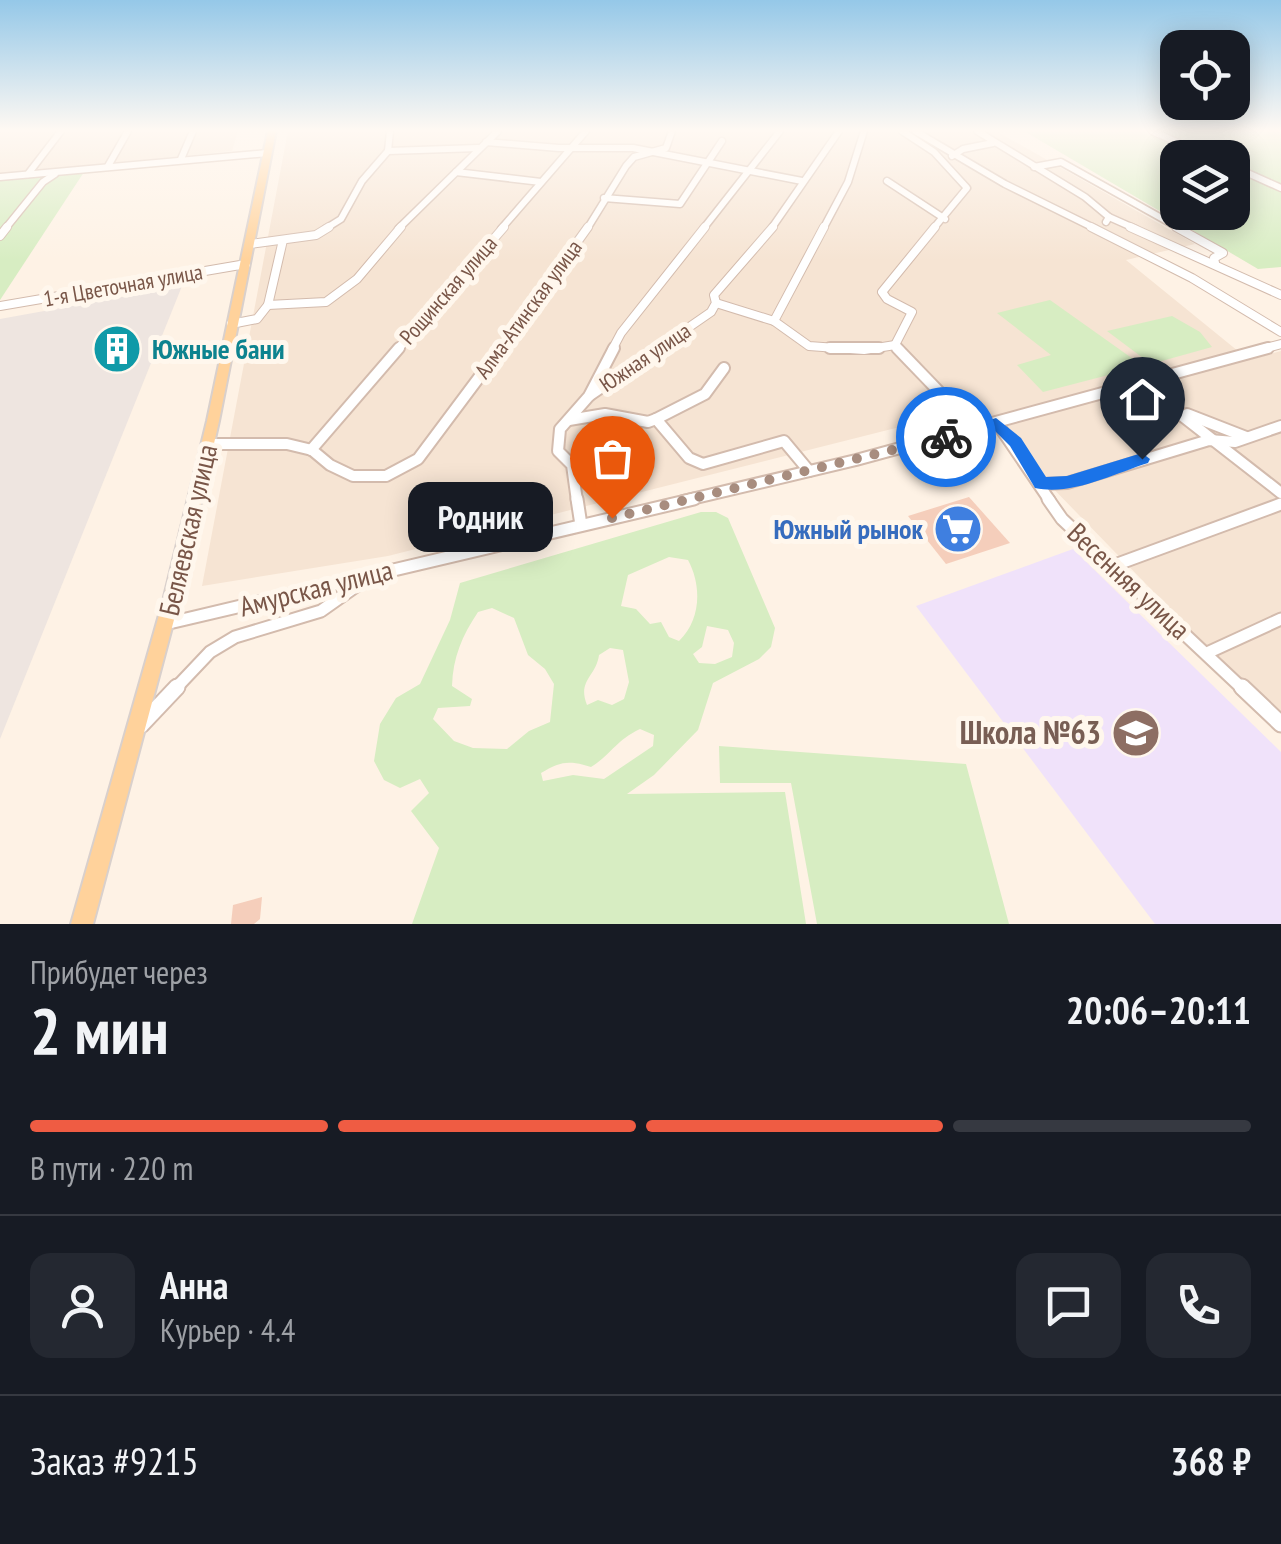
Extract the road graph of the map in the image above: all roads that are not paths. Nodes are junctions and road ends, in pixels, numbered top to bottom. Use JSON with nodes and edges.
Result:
{"nodes":[{"id":1,"x":29,"y":174,"type":"edge"},
{"id":2,"x":30,"y":174,"type":"edge"},
{"id":3,"x":58,"y":174,"type":"edge"},
{"id":4,"x":264,"y":174,"type":"edge"},
{"id":5,"x":368,"y":174,"type":"edge"},
{"id":6,"x":454,"y":174,"type":"edge"},
{"id":7,"x":474,"y":174,"type":"edge"},
{"id":8,"x":549,"y":174,"type":"edge"},
{"id":9,"x":621,"y":174,"type":"edge"},
{"id":10,"x":701,"y":174,"type":"edge"},
{"id":11,"x":745,"y":174,"type":"edge"},
{"id":12,"x":754,"y":174,"type":"edge"},
{"id":13,"x":812,"y":174,"type":"edge"},
{"id":14,"x":850,"y":174,"type":"edge"},
{"id":15,"x":954,"y":174,"type":"edge"},
{"id":16,"x":988,"y":174,"type":"edge"},
{"id":17,"x":1046,"y":174,"type":"edge"},
{"id":18,"x":1083,"y":174,"type":"edge"},
{"id":19,"x":1250,"y":174,"type":"edge"},
{"id":20,"x":0,"y":177,"type":"edge"},
{"id":21,"x":802,"y":181,"type":"junction"},
{"id":22,"x":887,"y":181,"type":"dead end"},
{"id":23,"x":42,"y":182,"type":"junction"},
{"id":24,"x":541,"y":182,"type":"junction"},
{"id":25,"x":1281,"y":188,"type":"edge"},
{"id":26,"x":604,"y":198,"type":"junction"},
{"id":27,"x":1109,"y":217,"type":"junction"},
{"id":28,"x":945,"y":218,"type":"junction"},
{"id":29,"x":1099,"y":230,"type":"junction"},
{"id":30,"x":0,"y":236,"type":"edge"},
{"id":31,"x":283,"y":240,"type":"junction"},
{"id":32,"x":250,"y":244,"type":"junction"},
{"id":33,"x":1215,"y":263,"type":"junction"},
{"id":34,"x":246,"y":264,"type":"junction"},
{"id":35,"x":1281,"y":295,"type":"edge"},
{"id":36,"x":716,"y":303,"type":"junction"},
{"id":37,"x":268,"y":305,"type":"junction"},
{"id":38,"x":0,"y":306,"type":"edge"},
{"id":39,"x":774,"y":321,"type":"junction"},
{"id":40,"x":231,"y":324,"type":"junction"},
{"id":41,"x":1281,"y":332,"type":"edge"},
{"id":42,"x":1281,"y":344,"type":"edge"},
{"id":43,"x":895,"y":345,"type":"junction"},
{"id":44,"x":724,"y":368,"type":"dead end"},
{"id":45,"x":1140,"y":383,"type":"junction"},
{"id":46,"x":589,"y":396,"type":"junction"},
{"id":47,"x":1178,"y":410,"type":"junction"},
{"id":48,"x":656,"y":419,"type":"junction"},
{"id":49,"x":996,"y":423,"type":"junction"},
{"id":50,"x":563,"y":425,"type":"junction"},
{"id":51,"x":1281,"y":426,"type":"edge"},
{"id":52,"x":975,"y":429,"type":"junction"},
{"id":53,"x":1209,"y":440,"type":"junction"},
{"id":54,"x":1241,"y":440,"type":"junction"},
{"id":55,"x":208,"y":444,"type":"junction"},
{"id":56,"x":311,"y":450,"type":"junction"},
{"id":57,"x":1228,"y":455,"type":"junction"},
{"id":58,"x":809,"y":471,"type":"junction"},
{"id":59,"x":1041,"y":484,"type":"junction"},
{"id":60,"x":1281,"y":494,"type":"edge"},
{"id":61,"x":1281,"y":504,"type":"edge"},
{"id":62,"x":581,"y":525,"type":"junction"},
{"id":63,"x":1115,"y":565,"type":"junction"},
{"id":64,"x":376,"y":573,"type":"junction"},
{"id":65,"x":1281,"y":620,"type":"edge"},
{"id":66,"x":165,"y":624,"type":"junction"},
{"id":67,"x":1207,"y":652,"type":"junction"},
{"id":68,"x":1281,"y":724,"type":"edge"},
{"id":69,"x":138,"y":729,"type":"junction"},
{"id":70,"x":82,"y":924,"type":"edge"}],
"edges":[{"from":1,"to":20,"type":"street"},
{"from":2,"to":23,"type":"street"},
{"from":3,"to":23,"type":"street"},
{"from":4,"to":32,"type":"main road","name":"Беляевская улица"},
{"from":5,"to":31,"type":"street"},
{"from":6,"to":37,"type":"street"},
{"from":7,"to":24,"type":"street"},
{"from":8,"to":24,"type":"street","name":"Рощинская улица"},
{"from":9,"to":26,"type":"street","name":"Алма-Атинская улица"},
{"from":10,"to":26,"type":"street"},
{"from":11,"to":46,"type":"street"},
{"from":12,"to":21,"type":"street"},
{"from":13,"to":21,"type":"street","name":"Южная улица"},
{"from":14,"to":39,"type":"street"},
{"from":15,"to":28,"type":"street"},
{"from":16,"to":29,"type":"street"},
{"from":17,"to":27,"type":"street"},
{"from":18,"to":33,"type":"street"},
{"from":19,"to":25,"type":"street"},
{"from":21,"to":36,"type":"street","name":"Южная улица"},
{"from":22,"to":28,"type":"street"},
{"from":23,"to":30,"type":"street"},
{"from":24,"to":56,"type":"street","name":"Рощинская улица"},
{"from":26,"to":56,"type":"street","name":"Алма-Атинская улица"},
{"from":27,"to":29,"type":"street"},
{"from":27,"to":33,"type":"street"},
{"from":28,"to":43,"type":"street"},
{"from":29,"to":41,"type":"street"},
{"from":31,"to":32,"type":"street"},
{"from":31,"to":37,"type":"street"},
{"from":32,"to":34,"type":"main road","name":"Беляевская улица"},
{"from":33,"to":35,"type":"street"},
{"from":34,"to":38,"type":"street","name":"1-я Цветочная улица"},
{"from":34,"to":40,"type":"main road","name":"Беляевская улица"},
{"from":36,"to":39,"type":"street"},
{"from":36,"to":46,"type":"street","name":"Южная улица"},
{"from":37,"to":40,"type":"street"},
{"from":39,"to":43,"type":"street"},
{"from":40,"to":55,"type":"main road","name":"Беляевская улица"},
{"from":42,"to":45,"type":"street","name":"Амурская улица"},
{"from":43,"to":52,"type":"street"},
{"from":44,"to":48,"type":"street","name":"Южная улица"},
{"from":45,"to":47,"type":"street"},
{"from":45,"to":49,"type":"street","name":"Амурская улица"},
{"from":46,"to":50,"type":"street"},
{"from":47,"to":53,"type":"street"},
{"from":47,"to":54,"type":"street"},
{"from":48,"to":50,"type":"street"},
{"from":48,"to":58,"type":"street"},
{"from":49,"to":52,"type":"street","name":"Амурская улица"},
{"from":49,"to":59,"type":"street","name":"Весенняя улица"},
{"from":50,"to":62,"type":"street"},
{"from":51,"to":54,"type":"street"},
{"from":52,"to":58,"type":"street","name":"Амурская улица"},
{"from":53,"to":54,"type":"street"},
{"from":53,"to":57,"type":"street"},
{"from":53,"to":59,"type":"street"},
{"from":54,"to":57,"type":"street"},
{"from":55,"to":56,"type":"street"},
{"from":55,"to":66,"type":"main road","name":"Беляевская улица"},
{"from":57,"to":60,"type":"street"},
{"from":58,"to":62,"type":"street","name":"Амурская улица"},
{"from":59,"to":63,"type":"street","name":"Весенняя улица"},
{"from":61,"to":63,"type":"street"},
{"from":62,"to":64,"type":"street","name":"Амурская улица"},
{"from":63,"to":67,"type":"street","name":"Весенняя улица"},
{"from":64,"to":66,"type":"street","name":"Амурская улица"},
{"from":64,"to":69,"type":"street"},
{"from":65,"to":67,"type":"street"},
{"from":66,"to":69,"type":"main road","name":"Беляевская улица"},
{"from":67,"to":68,"type":"street","name":"Весенняя улица"},
{"from":69,"to":70,"type":"main road","name":"Беляевская улица"}]}
